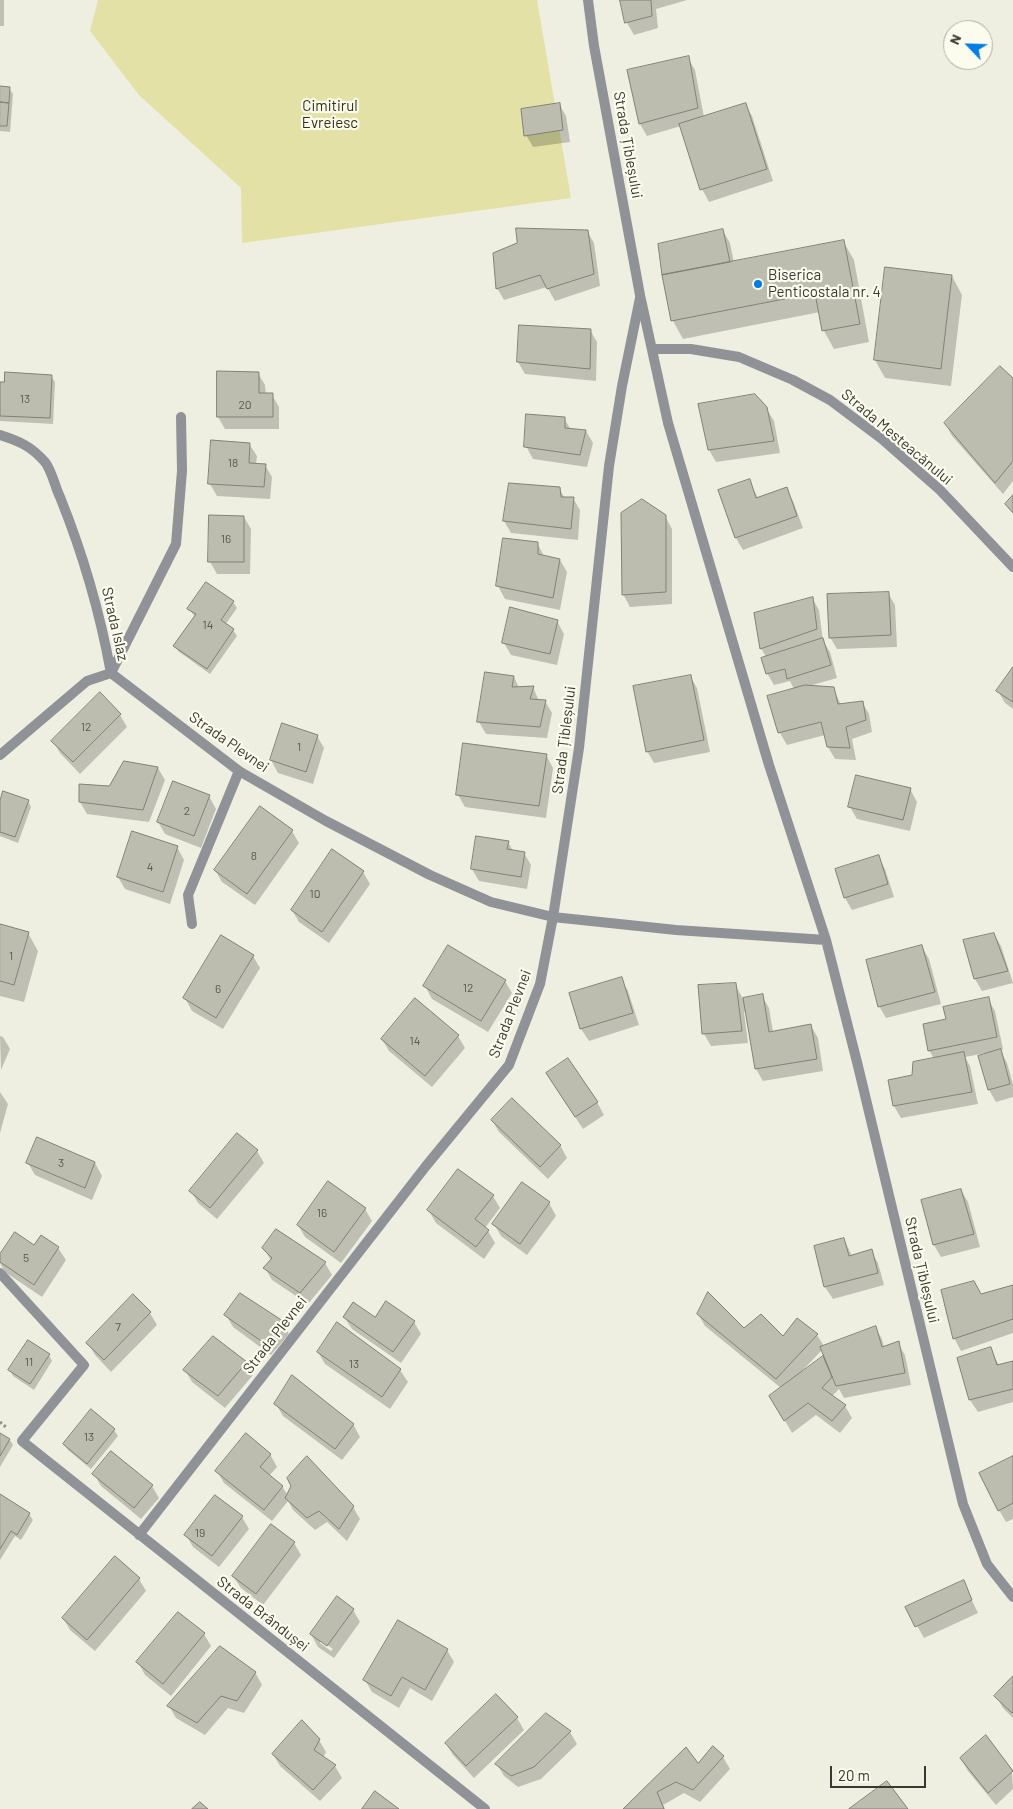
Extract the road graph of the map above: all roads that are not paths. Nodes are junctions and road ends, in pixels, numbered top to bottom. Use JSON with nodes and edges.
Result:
{"nodes":[{"id":1,"x":588,"y":0,"type":"edge"},
{"id":2,"x":640,"y":295,"type":"junction"},
{"id":3,"x":652,"y":350,"type":"junction"},
{"id":4,"x":181,"y":417,"type":"dead end"},
{"id":5,"x":0,"y":434,"type":"edge"},
{"id":6,"x":1013,"y":567,"type":"edge"},
{"id":7,"x":111,"y":673,"type":"junction"},
{"id":8,"x":0,"y":755,"type":"edge"},
{"id":9,"x":239,"y":771,"type":"junction"},
{"id":10,"x":553,"y":917,"type":"junction"},
{"id":11,"x":192,"y":924,"type":"dead end"},
{"id":12,"x":826,"y":940,"type":"junction"},
{"id":13,"x":0,"y":1273,"type":"edge"},
{"id":14,"x":139,"y":1534,"type":"junction"},
{"id":15,"x":1013,"y":1597,"type":"edge"},
{"id":16,"x":485,"y":1809,"type":"edge"}],
"edges":[{"from":1,"to":2,"type":"street","name":"Strada Țibleșului"},
{"from":2,"to":3,"type":"street","name":"Strada Țibleșului"},
{"from":2,"to":10,"type":"street","name":"Strada Țibleșului"},
{"from":3,"to":6,"type":"street","name":"Strada Mesteacănului"},
{"from":3,"to":12,"type":"street","name":"Strada Țibleșului"},
{"from":4,"to":7,"type":"street","name":"Strada Islaz"},
{"from":5,"to":7,"type":"street","name":"Strada Islaz"},
{"from":7,"to":8,"type":"street"},
{"from":7,"to":9,"type":"street","name":"Strada Plevnei"},
{"from":9,"to":10,"type":"street","name":"Strada Plevnei"},
{"from":9,"to":11,"type":"street"},
{"from":10,"to":12,"type":"street"},
{"from":10,"to":14,"type":"street","name":"Strada Plevnei"},
{"from":12,"to":15,"type":"street","name":"Strada Țibleșului"},
{"from":13,"to":14,"type":"street","name":"Strada Brândușei"},
{"from":14,"to":16,"type":"street","name":"Strada Brândușei"}]}
